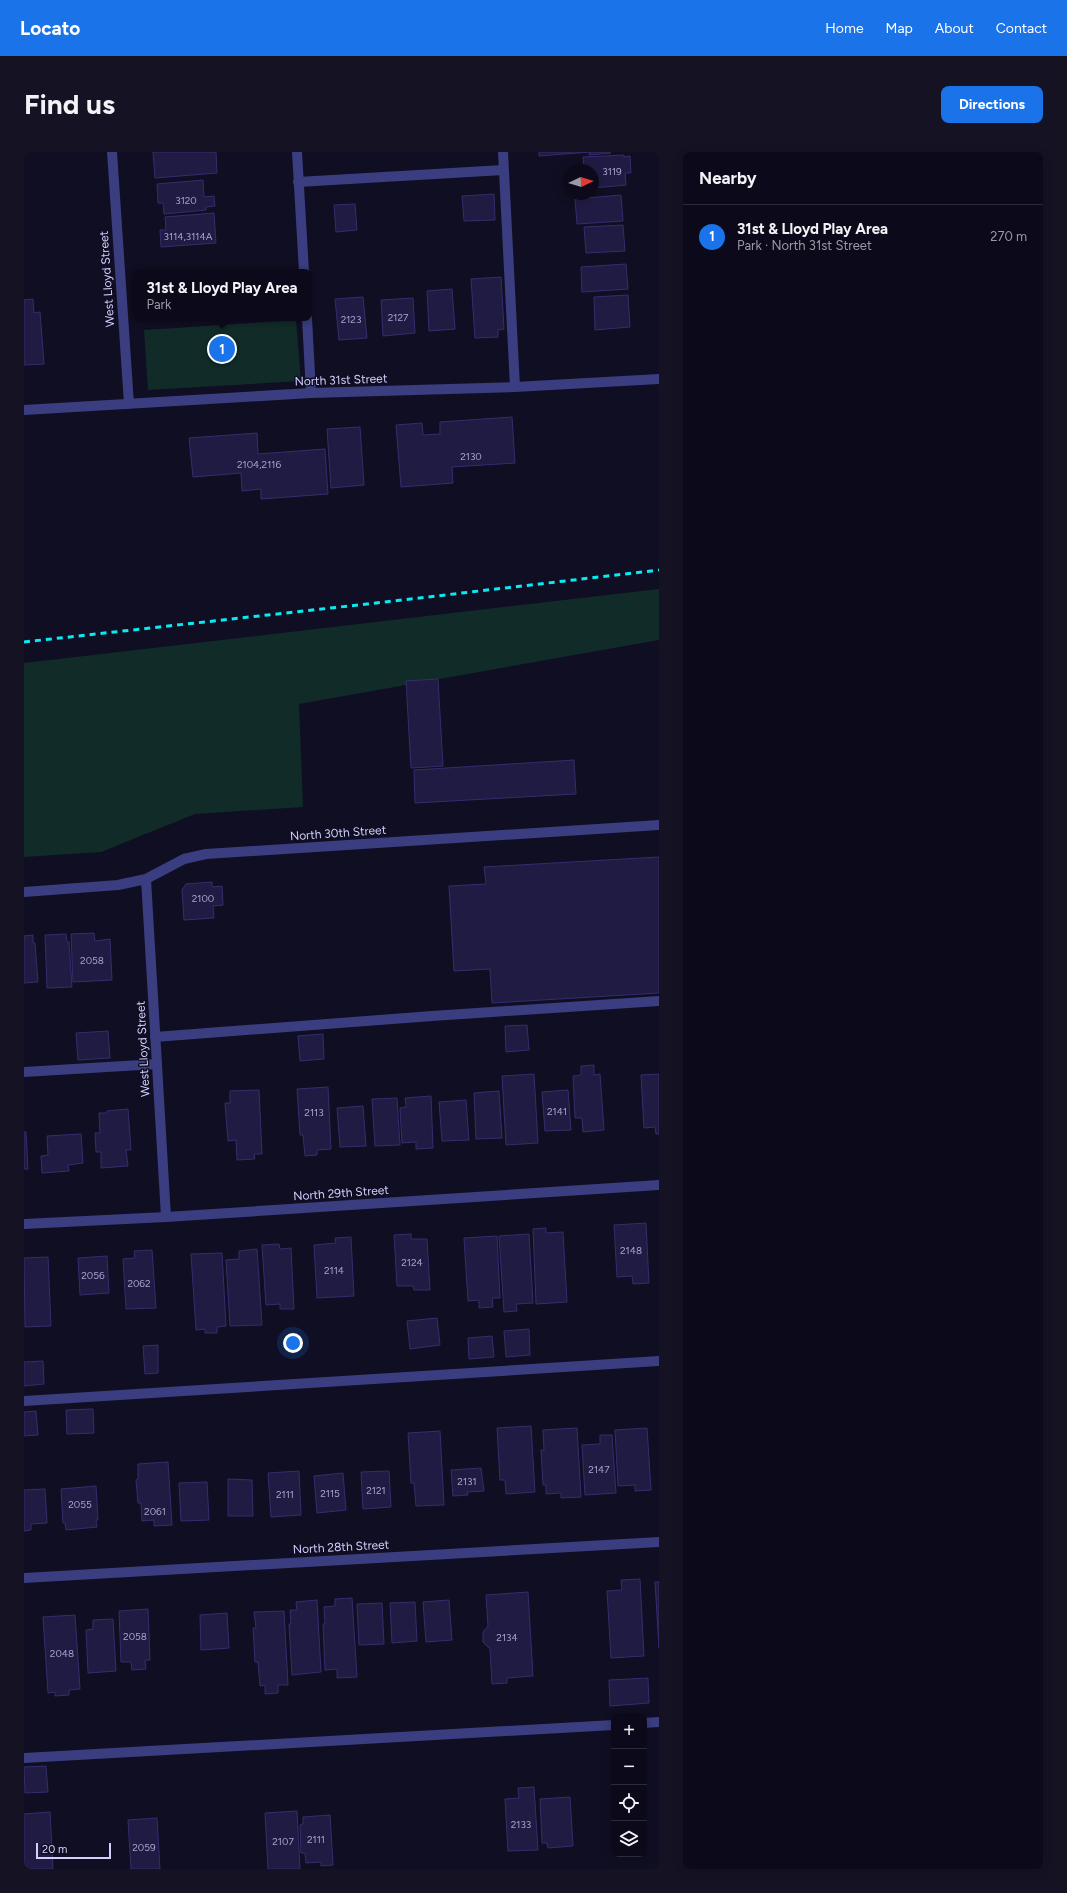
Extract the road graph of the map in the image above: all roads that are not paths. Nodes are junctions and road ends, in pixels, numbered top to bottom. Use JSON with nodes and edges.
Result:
{"nodes":[{"id":1,"x":112,"y":152,"type":"edge"},
{"id":2,"x":297,"y":152,"type":"edge"},
{"id":3,"x":503,"y":152,"type":"edge"},
{"id":4,"x":504,"y":170,"type":"junction"},
{"id":5,"x":298,"y":182,"type":"junction"},
{"id":6,"x":304,"y":269,"type":"edge"},
{"id":7,"x":307,"y":321,"type":"edge"},
{"id":8,"x":659,"y":379,"type":"edge"},
{"id":9,"x":515,"y":387,"type":"junction"},
{"id":10,"x":312,"y":393,"type":"junction"},
{"id":11,"x":129,"y":404,"type":"junction"},
{"id":12,"x":24,"y":410,"type":"edge"},
{"id":13,"x":659,"y":825,"type":"edge"},
{"id":14,"x":146,"y":879,"type":"junction"},
{"id":15,"x":24,"y":892,"type":"edge"},
{"id":16,"x":659,"y":1001,"type":"edge"},
{"id":17,"x":155,"y":1037,"type":"junction"},
{"id":18,"x":157,"y":1064,"type":"junction"},
{"id":19,"x":24,"y":1072,"type":"edge"},
{"id":20,"x":659,"y":1185,"type":"edge"},
{"id":21,"x":166,"y":1217,"type":"junction"},
{"id":22,"x":24,"y":1224,"type":"edge"},
{"id":23,"x":659,"y":1361,"type":"edge"},
{"id":24,"x":24,"y":1401,"type":"edge"},
{"id":25,"x":659,"y":1542,"type":"edge"},
{"id":26,"x":24,"y":1578,"type":"edge"},
{"id":27,"x":659,"y":1722,"type":"edge"},
{"id":28,"x":647,"y":1723,"type":"edge"},
{"id":29,"x":611,"y":1725,"type":"edge"},
{"id":30,"x":24,"y":1758,"type":"edge"}],
"edges":[{"from":1,"to":11,"type":"street","name":"West Lloyd Street"},
{"from":2,"to":5,"type":"street"},
{"from":3,"to":4,"type":"street"},
{"from":4,"to":5,"type":"street"},
{"from":4,"to":9,"type":"street"},
{"from":5,"to":6,"type":"street"},
{"from":7,"to":10,"type":"street"},
{"from":8,"to":9,"type":"street","name":"North 31st Street"},
{"from":9,"to":10,"type":"street","name":"North 31st Street"},
{"from":10,"to":11,"type":"street","name":"North 31st Street"},
{"from":11,"to":12,"type":"street","name":"North 31st Street"},
{"from":13,"to":14,"type":"street","name":"North 30th Street"},
{"from":14,"to":15,"type":"street","name":"North 30th Street"},
{"from":14,"to":17,"type":"street","name":"West Lloyd Street"},
{"from":16,"to":17,"type":"street"},
{"from":17,"to":18,"type":"street","name":"West Lloyd Street"},
{"from":18,"to":19,"type":"street"},
{"from":18,"to":21,"type":"street","name":"West Lloyd Street"},
{"from":20,"to":21,"type":"street","name":"North 29th Street"},
{"from":21,"to":22,"type":"street","name":"North 29th Street"},
{"from":23,"to":24,"type":"street"},
{"from":25,"to":26,"type":"street","name":"North 28th Street"},
{"from":27,"to":28,"type":"street"},
{"from":29,"to":30,"type":"street"}]}
